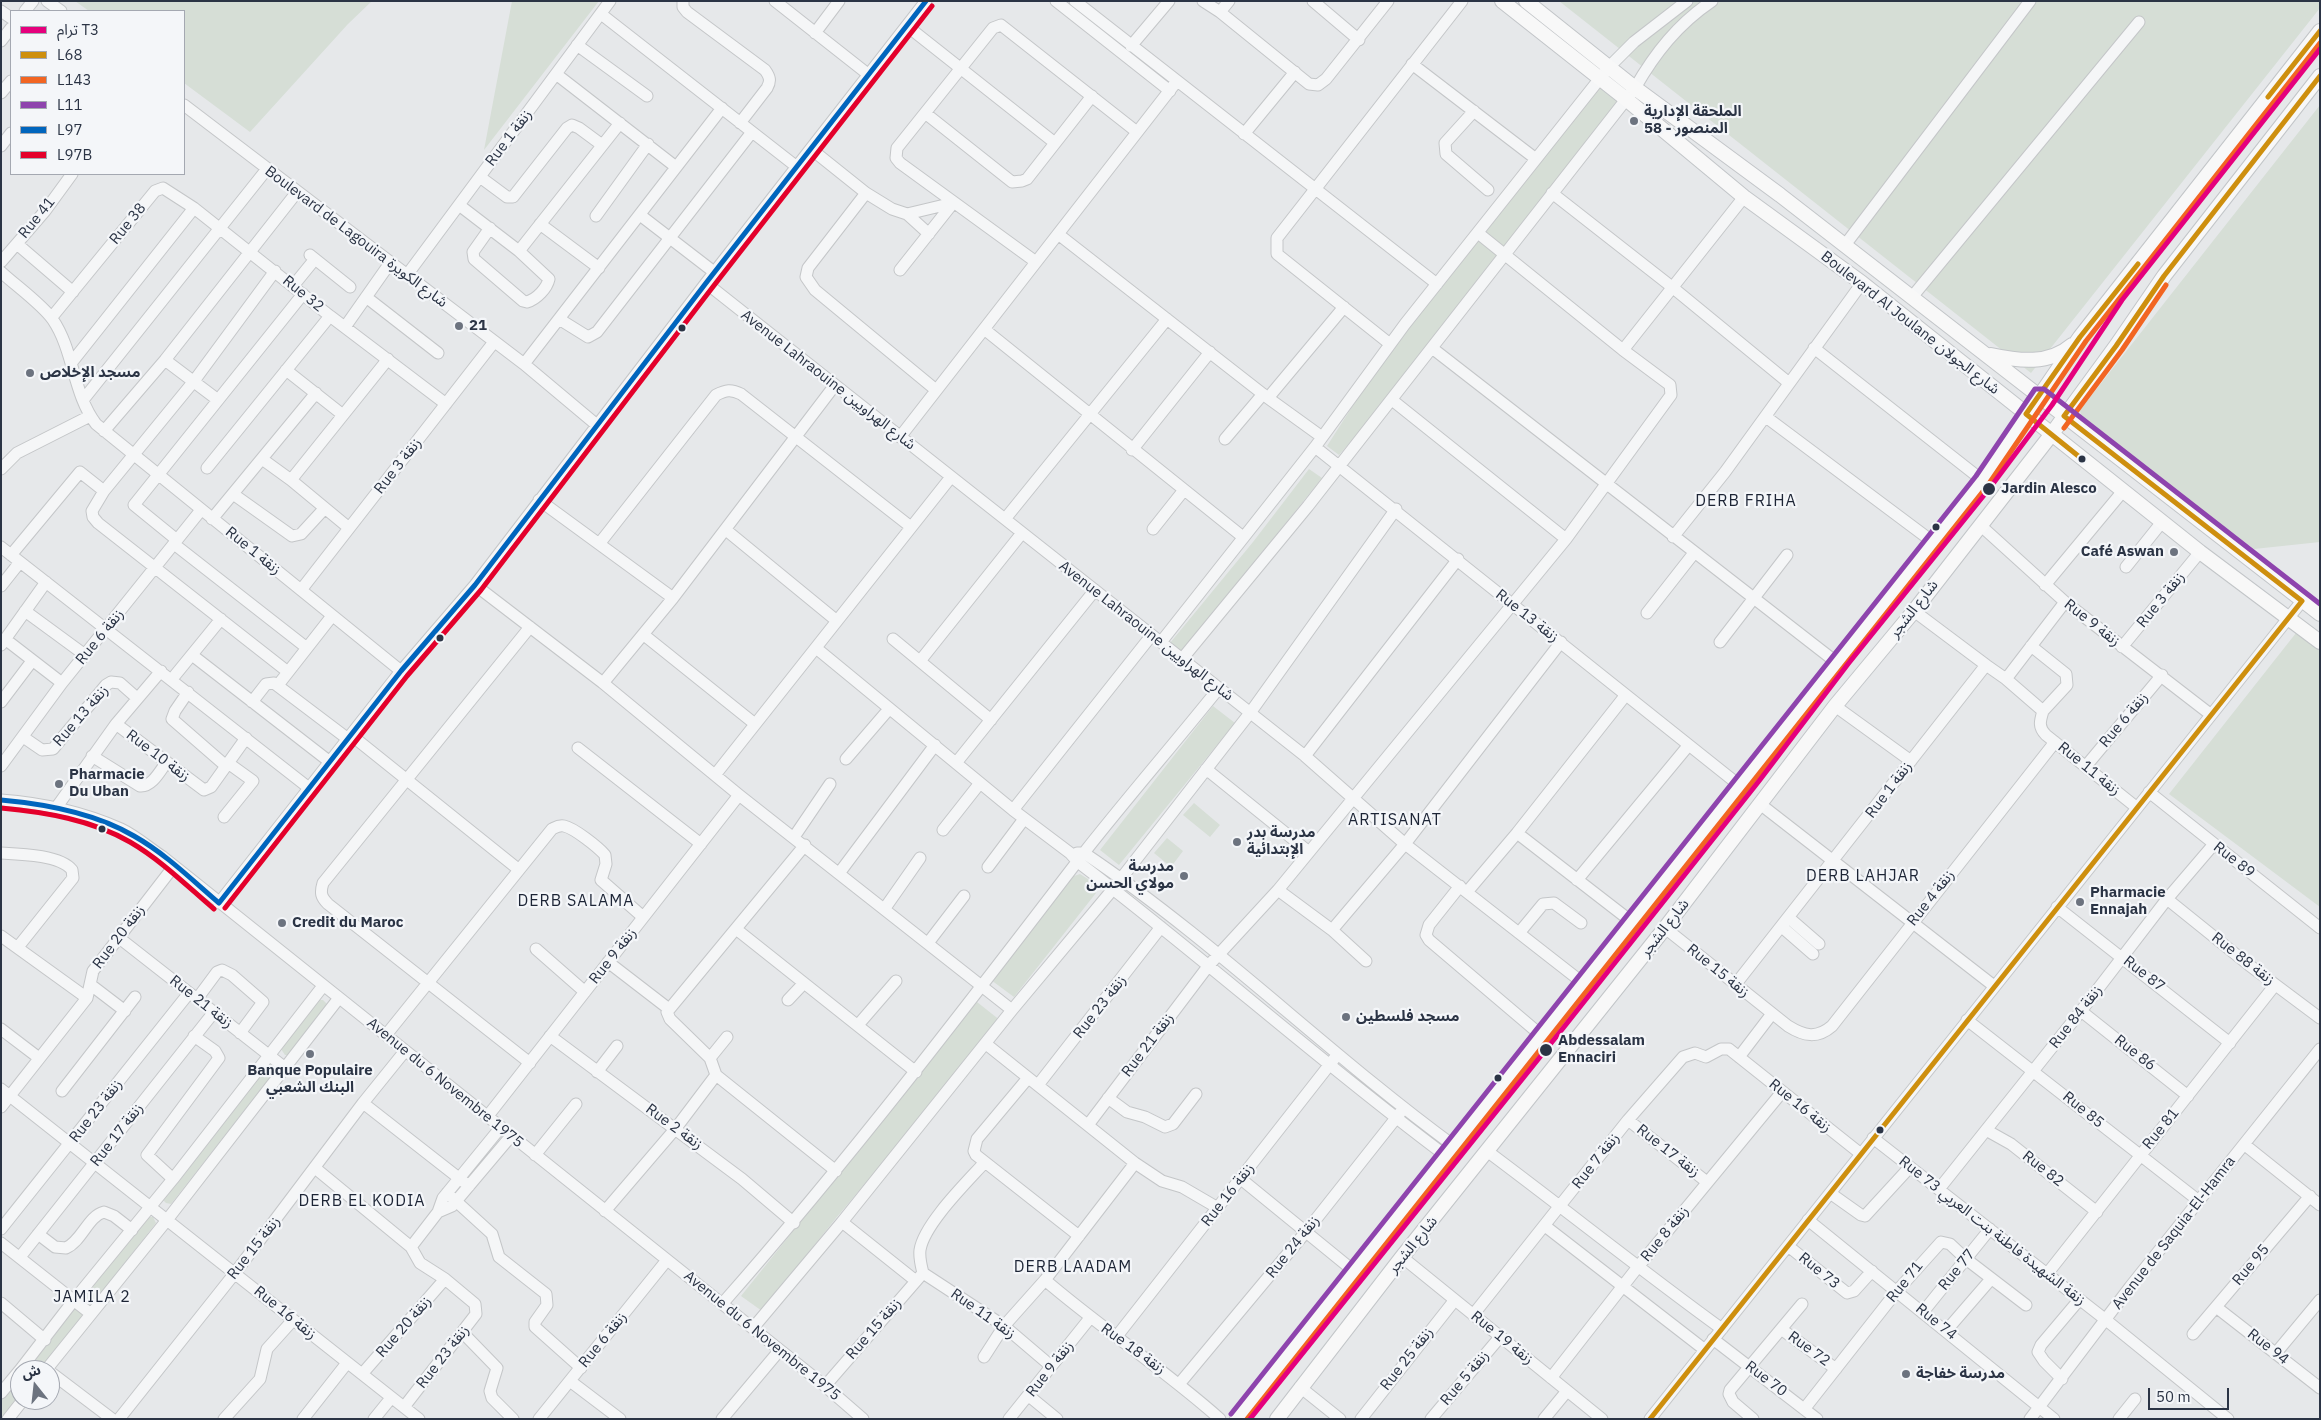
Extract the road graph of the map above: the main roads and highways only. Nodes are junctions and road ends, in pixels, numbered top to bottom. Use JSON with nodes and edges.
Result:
{"nodes":[{"id":1,"x":1502,"y":1,"type":"edge"},
{"id":2,"x":1526,"y":1,"type":"edge"},
{"id":3,"x":2320,"y":31,"type":"edge"},
{"id":4,"x":2320,"y":76,"type":"edge"},
{"id":5,"x":2080,"y":338,"type":"junction"},
{"id":6,"x":1986,"y":355,"type":"junction"},
{"id":7,"x":2039,"y":395,"type":"junction"},
{"id":8,"x":2026,"y":414,"type":"junction"},
{"id":9,"x":2064,"y":416,"type":"junction"},
{"id":10,"x":2051,"y":435,"type":"junction"},
{"id":11,"x":2320,"y":614,"type":"edge"},
{"id":12,"x":2320,"y":642,"type":"edge"},
{"id":13,"x":1237,"y":1419,"type":"edge"},
{"id":14,"x":1276,"y":1419,"type":"edge"}],
"edges":[{"from":1,"to":8,"type":"main road","name":"Boulevard Al Joulane شارع الجولان"},
{"from":2,"to":6,"type":"main road","name":"Boulevard Al Joulane شارع الجولان"},
{"from":3,"to":5,"type":"main road"},
{"from":4,"to":9,"type":"main road","name":"شارع الشجر"},
{"from":5,"to":6,"type":"main road"},
{"from":5,"to":7,"type":"main road","name":"شارع الشجر"},
{"from":6,"to":7,"type":"main road","name":"Boulevard Al Joulane شارع الجولان"},
{"from":7,"to":8,"type":"main road","name":"شارع الشجر"},
{"from":7,"to":9,"type":"main road","name":"Boulevard Al Joulane شارع الجولان"},
{"from":8,"to":10,"type":"main road","name":"Boulevard Al Joulane شارع الجولان"},
{"from":8,"to":13,"type":"main road","name":"شارع الشجر"},
{"from":9,"to":10,"type":"main road","name":"شارع الشجر"},
{"from":9,"to":11,"type":"main road","name":"Boulevard Al Joulane شارع الجولان"},
{"from":10,"to":12,"type":"main road","name":"Boulevard Al Joulane شارع الجولان"},
{"from":10,"to":14,"type":"main road","name":"شارع الشجر"}]}
